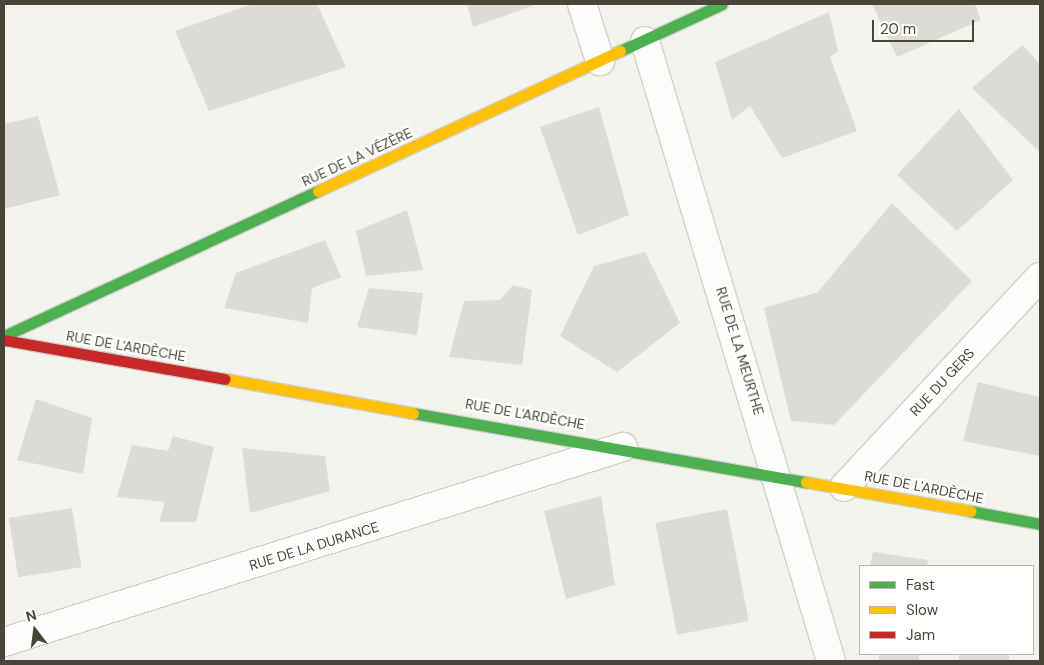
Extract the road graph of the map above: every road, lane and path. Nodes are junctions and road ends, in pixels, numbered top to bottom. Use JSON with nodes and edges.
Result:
{"nodes":[{"id":1,"x":582,"y":4,"type":"edge"},
{"id":2,"x":722,"y":4,"type":"edge"},
{"id":3,"x":645,"y":40,"type":"junction"},
{"id":4,"x":600,"y":61,"type":"junction"},
{"id":5,"x":1040,"y":277,"type":"edge"},
{"id":6,"x":4,"y":338,"type":"edge"},
{"id":7,"x":623,"y":447,"type":"junction"},
{"id":8,"x":777,"y":476,"type":"junction"},
{"id":9,"x":844,"y":487,"type":"junction"},
{"id":10,"x":1040,"y":524,"type":"edge"},
{"id":11,"x":4,"y":642,"type":"edge"},
{"id":12,"x":831,"y":661,"type":"edge"}],
"edges":[{"from":1,"to":4,"type":"street"},
{"from":2,"to":3,"type":"street","name":"RUE DE LA VÉZÈRE"},
{"from":3,"to":4,"type":"street","name":"RUE DE LA VÉZÈRE"},
{"from":3,"to":8,"type":"street","name":"RUE DE LA MEURTHE"},
{"from":4,"to":6,"type":"street","name":"RUE DE LA VÉZÈRE"},
{"from":5,"to":9,"type":"street","name":"RUE DU GERS"},
{"from":6,"to":7,"type":"street","name":"RUE DE L'ARDÈCHE"},
{"from":7,"to":8,"type":"street","name":"RUE DE L'ARDÈCHE"},
{"from":7,"to":11,"type":"street","name":"RUE DE LA DURANCE"},
{"from":8,"to":9,"type":"street","name":"RUE DE L'ARDÈCHE"},
{"from":8,"to":12,"type":"street","name":"RUE DE LA MEURTHE"},
{"from":9,"to":10,"type":"street","name":"RUE DE L'ARDÈCHE"}]}
